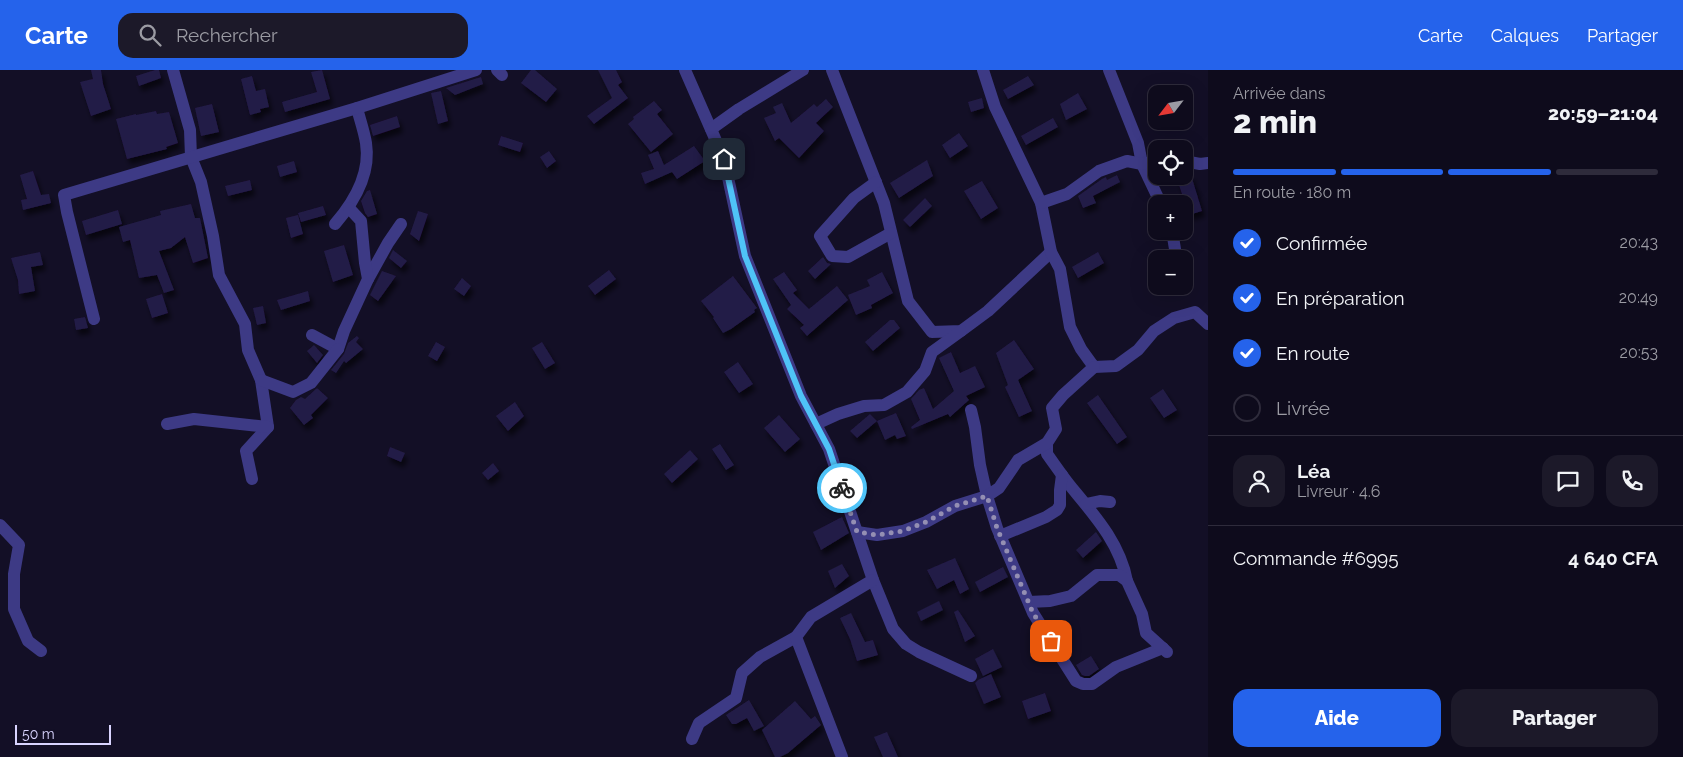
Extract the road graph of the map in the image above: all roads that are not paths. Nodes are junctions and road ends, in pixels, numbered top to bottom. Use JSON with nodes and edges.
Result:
{"nodes":[{"id":1,"x":173,"y":70,"type":"edge"},
{"id":2,"x":476,"y":70,"type":"edge"},
{"id":3,"x":685,"y":70,"type":"edge"},
{"id":4,"x":803,"y":70,"type":"edge"},
{"id":5,"x":832,"y":70,"type":"edge"},
{"id":6,"x":983,"y":70,"type":"edge"},
{"id":7,"x":1109,"y":70,"type":"edge"},
{"id":8,"x":358,"y":108,"type":"junction"},
{"id":9,"x":711,"y":129,"type":"junction"},
{"id":10,"x":192,"y":157,"type":"junction"},
{"id":11,"x":1148,"y":163,"type":"edge"},
{"id":12,"x":1193,"y":163,"type":"edge"},
{"id":13,"x":1208,"y":163,"type":"edge"},
{"id":14,"x":1142,"y":164,"type":"junction"},
{"id":15,"x":876,"y":182,"type":"junction"},
{"id":16,"x":1157,"y":195,"type":"edge"},
{"id":17,"x":1041,"y":203,"type":"junction"},
{"id":18,"x":349,"y":208,"type":"junction"},
{"id":19,"x":335,"y":224,"type":"dead end"},
{"id":20,"x":401,"y":224,"type":"dead end"},
{"id":21,"x":891,"y":233,"type":"junction"},
{"id":22,"x":1051,"y":252,"type":"junction"},
{"id":23,"x":368,"y":279,"type":"junction"},
{"id":24,"x":94,"y":319,"type":"dead end"},
{"id":25,"x":1208,"y":324,"type":"edge"},
{"id":26,"x":961,"y":331,"type":"junction"},
{"id":27,"x":932,"y":332,"type":"junction"},
{"id":28,"x":312,"y":335,"type":"dead end"},
{"id":29,"x":338,"y":349,"type":"junction"},
{"id":30,"x":932,"y":352,"type":"junction"},
{"id":31,"x":1094,"y":367,"type":"junction"},
{"id":32,"x":260,"y":380,"type":"junction"},
{"id":33,"x":971,"y":410,"type":"dead end"},
{"id":34,"x":167,"y":424,"type":"dead end"},
{"id":35,"x":816,"y":424,"type":"junction"},
{"id":36,"x":268,"y":427,"type":"junction"},
{"id":37,"x":1047,"y":443,"type":"junction"},
{"id":38,"x":1062,"y":475,"type":"junction"},
{"id":39,"x":252,"y":479,"type":"dead end"},
{"id":40,"x":987,"y":496,"type":"junction"},
{"id":41,"x":1110,"y":502,"type":"dead end"},
{"id":42,"x":1086,"y":504,"type":"junction"},
{"id":43,"x":0,"y":525,"type":"edge"},
{"id":44,"x":857,"y":532,"type":"junction"},
{"id":45,"x":1000,"y":536,"type":"junction"},
{"id":46,"x":873,"y":580,"type":"junction"},
{"id":47,"x":1127,"y":582,"type":"junction"},
{"id":48,"x":1029,"y":602,"type":"junction"},
{"id":49,"x":796,"y":637,"type":"junction"},
{"id":50,"x":40,"y":651,"type":"dead end"},
{"id":51,"x":971,"y":676,"type":"dead end"},
{"id":52,"x":692,"y":739,"type":"dead end"},
{"id":53,"x":842,"y":757,"type":"edge"}],
"edges":[{"from":1,"to":10,"type":"street"},
{"from":2,"to":8,"type":"street"},
{"from":3,"to":9,"type":"street"},
{"from":4,"to":9,"type":"street"},
{"from":5,"to":15,"type":"street"},
{"from":6,"to":17,"type":"street"},
{"from":7,"to":14,"type":"street"},
{"from":8,"to":10,"type":"street"},
{"from":8,"to":18,"type":"street"},
{"from":9,"to":35,"type":"street"},
{"from":10,"to":24,"type":"street"},
{"from":10,"to":32,"type":"street"},
{"from":11,"to":14,"type":"street"},
{"from":12,"to":13,"type":"street"},
{"from":14,"to":16,"type":"street"},
{"from":14,"to":17,"type":"street"},
{"from":15,"to":21,"type":"street"},
{"from":15,"to":21,"type":"street"},
{"from":17,"to":22,"type":"street"},
{"from":18,"to":19,"type":"street"},
{"from":18,"to":23,"type":"street"},
{"from":20,"to":23,"type":"street"},
{"from":21,"to":27,"type":"street"},
{"from":22,"to":26,"type":"street"},
{"from":22,"to":31,"type":"street"},
{"from":23,"to":29,"type":"street"},
{"from":25,"to":31,"type":"street"},
{"from":26,"to":27,"type":"street"},
{"from":26,"to":30,"type":"street"},
{"from":27,"to":30,"type":"street"},
{"from":28,"to":29,"type":"street"},
{"from":29,"to":32,"type":"street"},
{"from":30,"to":35,"type":"street"},
{"from":31,"to":37,"type":"street"},
{"from":32,"to":36,"type":"street"},
{"from":33,"to":40,"type":"street"},
{"from":34,"to":36,"type":"street"},
{"from":35,"to":44,"type":"street"},
{"from":36,"to":39,"type":"street"},
{"from":37,"to":38,"type":"street"},
{"from":37,"to":40,"type":"street"},
{"from":38,"to":42,"type":"street"},
{"from":38,"to":45,"type":"street"},
{"from":40,"to":44,"type":"street"},
{"from":40,"to":45,"type":"street"},
{"from":41,"to":42,"type":"street"},
{"from":42,"to":47,"type":"street"},
{"from":43,"to":50,"type":"street"},
{"from":44,"to":46,"type":"street"},
{"from":45,"to":48,"type":"street"},
{"from":46,"to":49,"type":"street"},
{"from":46,"to":51,"type":"street"},
{"from":47,"to":48,"type":"street"},
{"from":47,"to":48,"type":"street"},
{"from":49,"to":52,"type":"street"},
{"from":49,"to":53,"type":"street"}]}
